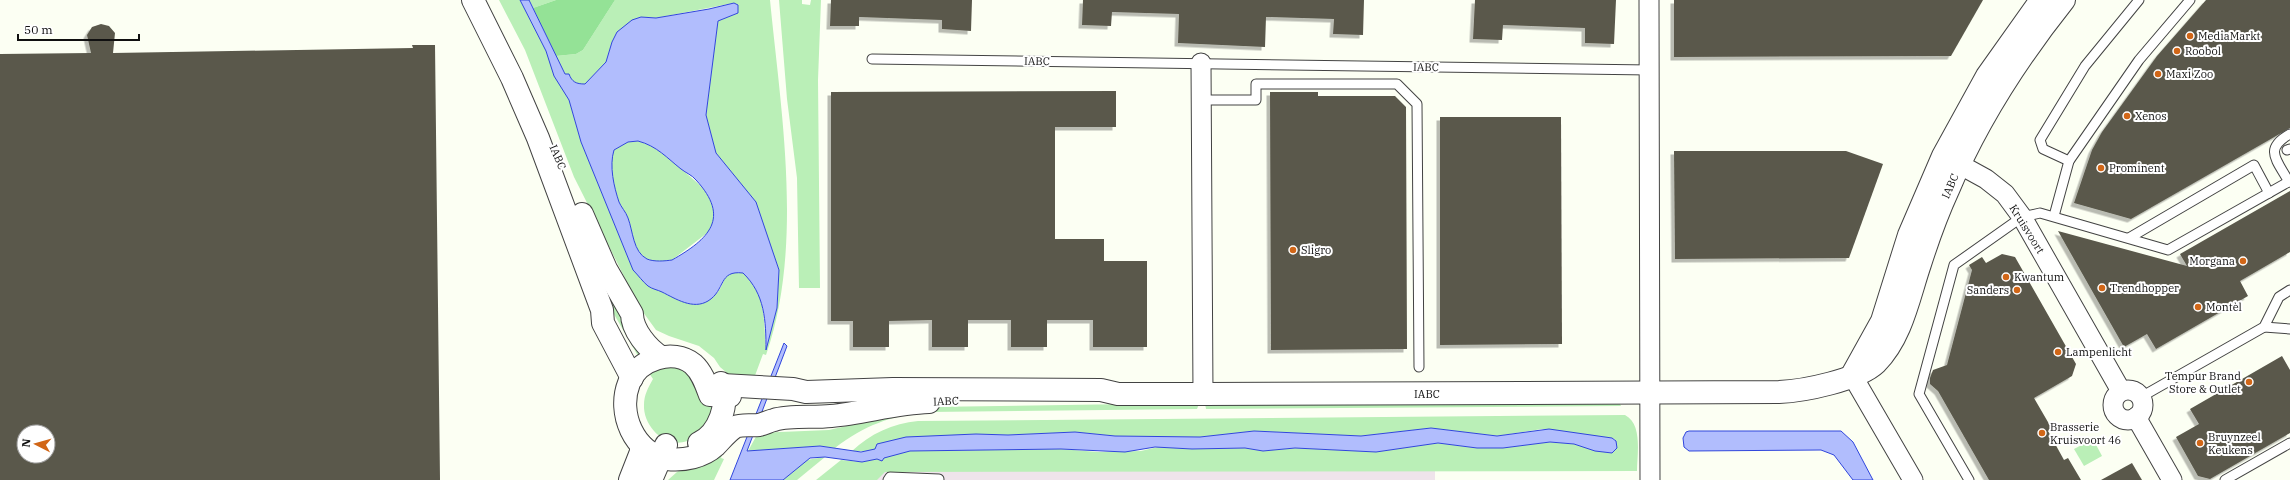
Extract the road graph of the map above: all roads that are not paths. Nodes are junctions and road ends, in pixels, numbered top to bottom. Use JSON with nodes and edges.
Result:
{"nodes":[{"id":1,"x":473,"y":0,"type":"edge"},
{"id":2,"x":484,"y":0,"type":"edge"},
{"id":3,"x":1649,"y":0,"type":"edge"},
{"id":4,"x":2041,"y":0,"type":"edge"},
{"id":5,"x":2064,"y":0,"type":"edge"},
{"id":6,"x":2139,"y":0,"type":"edge"},
{"id":7,"x":2190,"y":0,"type":"edge"},
{"id":8,"x":872,"y":59,"type":"dead end"},
{"id":9,"x":1202,"y":64,"type":"junction"},
{"id":10,"x":1650,"y":70,"type":"junction"},
{"id":11,"x":1202,"y":100,"type":"junction"},
{"id":12,"x":2290,"y":134,"type":"edge"},
{"id":13,"x":1951,"y":160,"type":"junction"},
{"id":14,"x":2069,"y":162,"type":"junction"},
{"id":15,"x":2290,"y":181,"type":"edge"},
{"id":16,"x":2269,"y":193,"type":"junction"},
{"id":17,"x":2054,"y":216,"type":"junction"},
{"id":18,"x":2022,"y":217,"type":"junction"},
{"id":19,"x":2129,"y":238,"type":"junction"},
{"id":20,"x":2290,"y":290,"type":"edge"},
{"id":21,"x":2264,"y":327,"type":"junction"},
{"id":22,"x":2290,"y":329,"type":"edge"},
{"id":23,"x":662,"y":350,"type":"junction"},
{"id":24,"x":1418,"y":367,"type":"dead end"},
{"id":25,"x":636,"y":373,"type":"junction"},
{"id":26,"x":1852,"y":375,"type":"junction"},
{"id":27,"x":723,"y":391,"type":"junction"},
{"id":28,"x":2121,"y":391,"type":"junction"},
{"id":29,"x":1651,"y":393,"type":"junction"},
{"id":30,"x":1118,"y":394,"type":"junction"},
{"id":31,"x":1203,"y":394,"type":"junction"},
{"id":32,"x":2141,"y":397,"type":"junction"},
{"id":33,"x":752,"y":412,"type":"junction"},
{"id":34,"x":2136,"y":417,"type":"junction"},
{"id":35,"x":2290,"y":443,"type":"edge"},
{"id":36,"x":641,"y":444,"type":"junction"},
{"id":37,"x":668,"y":454,"type":"junction"},
{"id":38,"x":904,"y":479,"type":"edge"},
{"id":39,"x":630,"y":480,"type":"edge"},
{"id":40,"x":651,"y":480,"type":"edge"},
{"id":41,"x":661,"y":480,"type":"edge"},
{"id":42,"x":888,"y":480,"type":"edge"},
{"id":43,"x":940,"y":480,"type":"edge"},
{"id":44,"x":1650,"y":480,"type":"edge"},
{"id":45,"x":1913,"y":480,"type":"edge"},
{"id":46,"x":1969,"y":480,"type":"edge"},
{"id":47,"x":2172,"y":480,"type":"edge"},
{"id":48,"x":2225,"y":480,"type":"edge"}],
"edges":[{"from":1,"to":25,"type":"street","name":"IABC"},
{"from":2,"to":23,"type":"street","name":"IABC"},
{"from":3,"to":10,"type":"street"},
{"from":4,"to":13,"type":"street","name":"IABC"},
{"from":5,"to":13,"type":"street","name":"IABC"},
{"from":6,"to":14,"type":"lane"},
{"from":7,"to":14,"type":"lane"},
{"from":8,"to":9,"type":"lane","name":"IABC"},
{"from":9,"to":10,"type":"lane","name":"IABC"},
{"from":9,"to":11,"type":"street"},
{"from":10,"to":29,"type":"street"},
{"from":11,"to":24,"type":"lane"},
{"from":11,"to":31,"type":"street"},
{"from":12,"to":15,"type":"lane"},
{"from":13,"to":18,"type":"street","name":"Kruisvoort"},
{"from":13,"to":26,"type":"street","name":"IABC"},
{"from":14,"to":17,"type":"lane"},
{"from":15,"to":16,"type":"lane"},
{"from":16,"to":19,"type":"lane"},
{"from":16,"to":19,"type":"lane"},
{"from":17,"to":18,"type":"lane"},
{"from":17,"to":19,"type":"lane"},
{"from":18,"to":28,"type":"street","name":"Kruisvoort"},
{"from":18,"to":46,"type":"lane"},
{"from":20,"to":21,"type":"lane"},
{"from":21,"to":22,"type":"lane"},
{"from":21,"to":32,"type":"lane"},
{"from":23,"to":25,"type":"street"},
{"from":23,"to":27,"type":"street","name":"IABC"},
{"from":25,"to":36,"type":"street"},
{"from":25,"to":37,"type":"street","name":"IABC"},
{"from":26,"to":29,"type":"street","name":"IABC"},
{"from":26,"to":45,"type":"street"},
{"from":27,"to":33,"type":"street","name":"IABC"},
{"from":27,"to":33,"type":"street"},
{"from":28,"to":32,"type":"street"},
{"from":28,"to":34,"type":"street"},
{"from":29,"to":31,"type":"street","name":"IABC"},
{"from":29,"to":44,"type":"street"},
{"from":30,"to":31,"type":"street","name":"IABC"},
{"from":30,"to":33,"type":"street","name":"IABC"},
{"from":30,"to":33,"type":"street","name":"IABC"},
{"from":32,"to":34,"type":"street"},
{"from":33,"to":37,"type":"street"},
{"from":34,"to":47,"type":"street"},
{"from":35,"to":48,"type":"lane"},
{"from":36,"to":37,"type":"street"},
{"from":36,"to":39,"type":"street"},
{"from":37,"to":40,"type":"street"},
{"from":37,"to":41,"type":"street"},
{"from":38,"to":42,"type":"lane"},
{"from":38,"to":43,"type":"lane"}]}
